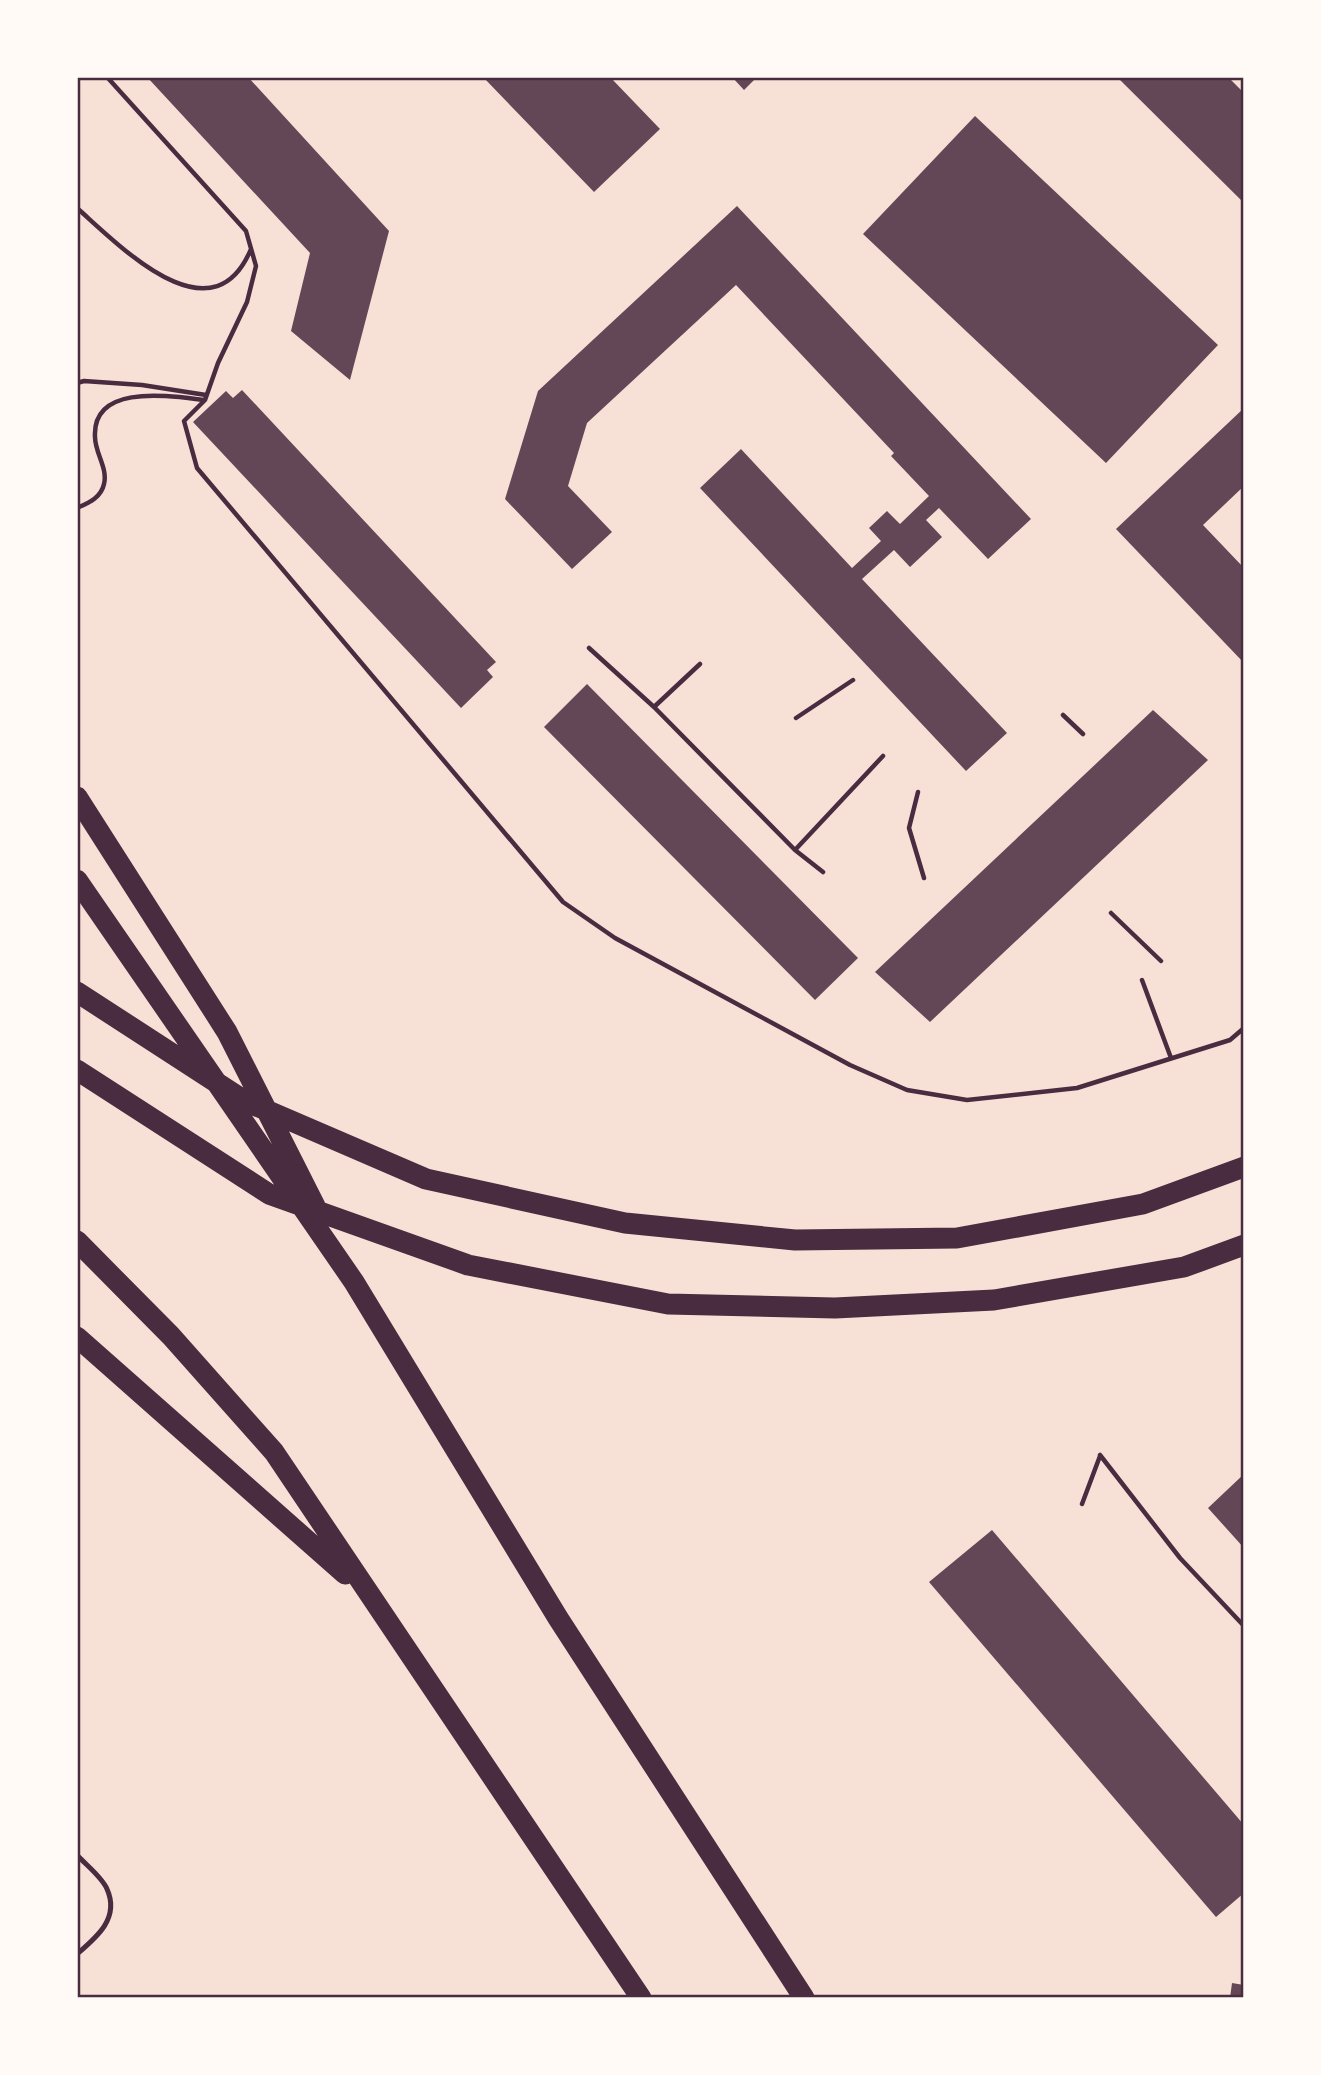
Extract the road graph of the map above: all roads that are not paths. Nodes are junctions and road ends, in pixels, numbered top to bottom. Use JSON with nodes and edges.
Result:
{"nodes":[{"id":1,"x":77,"y":797,"type":"edge"},
{"id":2,"x":77,"y":880,"type":"edge"},
{"id":3,"x":77,"y":992,"type":"edge"},
{"id":4,"x":77,"y":1070,"type":"edge"},
{"id":5,"x":1244,"y":1167,"type":"edge"},
{"id":6,"x":77,"y":1241,"type":"edge"},
{"id":7,"x":1244,"y":1245,"type":"edge"},
{"id":8,"x":354,"y":1282,"type":"junction"},
{"id":9,"x":77,"y":1336,"type":"edge"},
{"id":10,"x":368,"y":1594,"type":"junction"},
{"id":11,"x":77,"y":1855,"type":"edge"},
{"id":12,"x":77,"y":1954,"type":"edge"},
{"id":13,"x":641,"y":1998,"type":"edge"},
{"id":14,"x":804,"y":1998,"type":"edge"}],
"edges":[{"from":1,"to":8,"type":"highway"},
{"from":2,"to":8,"type":"highway"},
{"from":3,"to":5,"type":"highway"},
{"from":4,"to":7,"type":"highway"},
{"from":6,"to":10,"type":"highway"},
{"from":8,"to":14,"type":"highway"},
{"from":9,"to":10,"type":"highway"},
{"from":10,"to":13,"type":"highway"},
{"from":11,"to":12,"type":"lane"}]}
